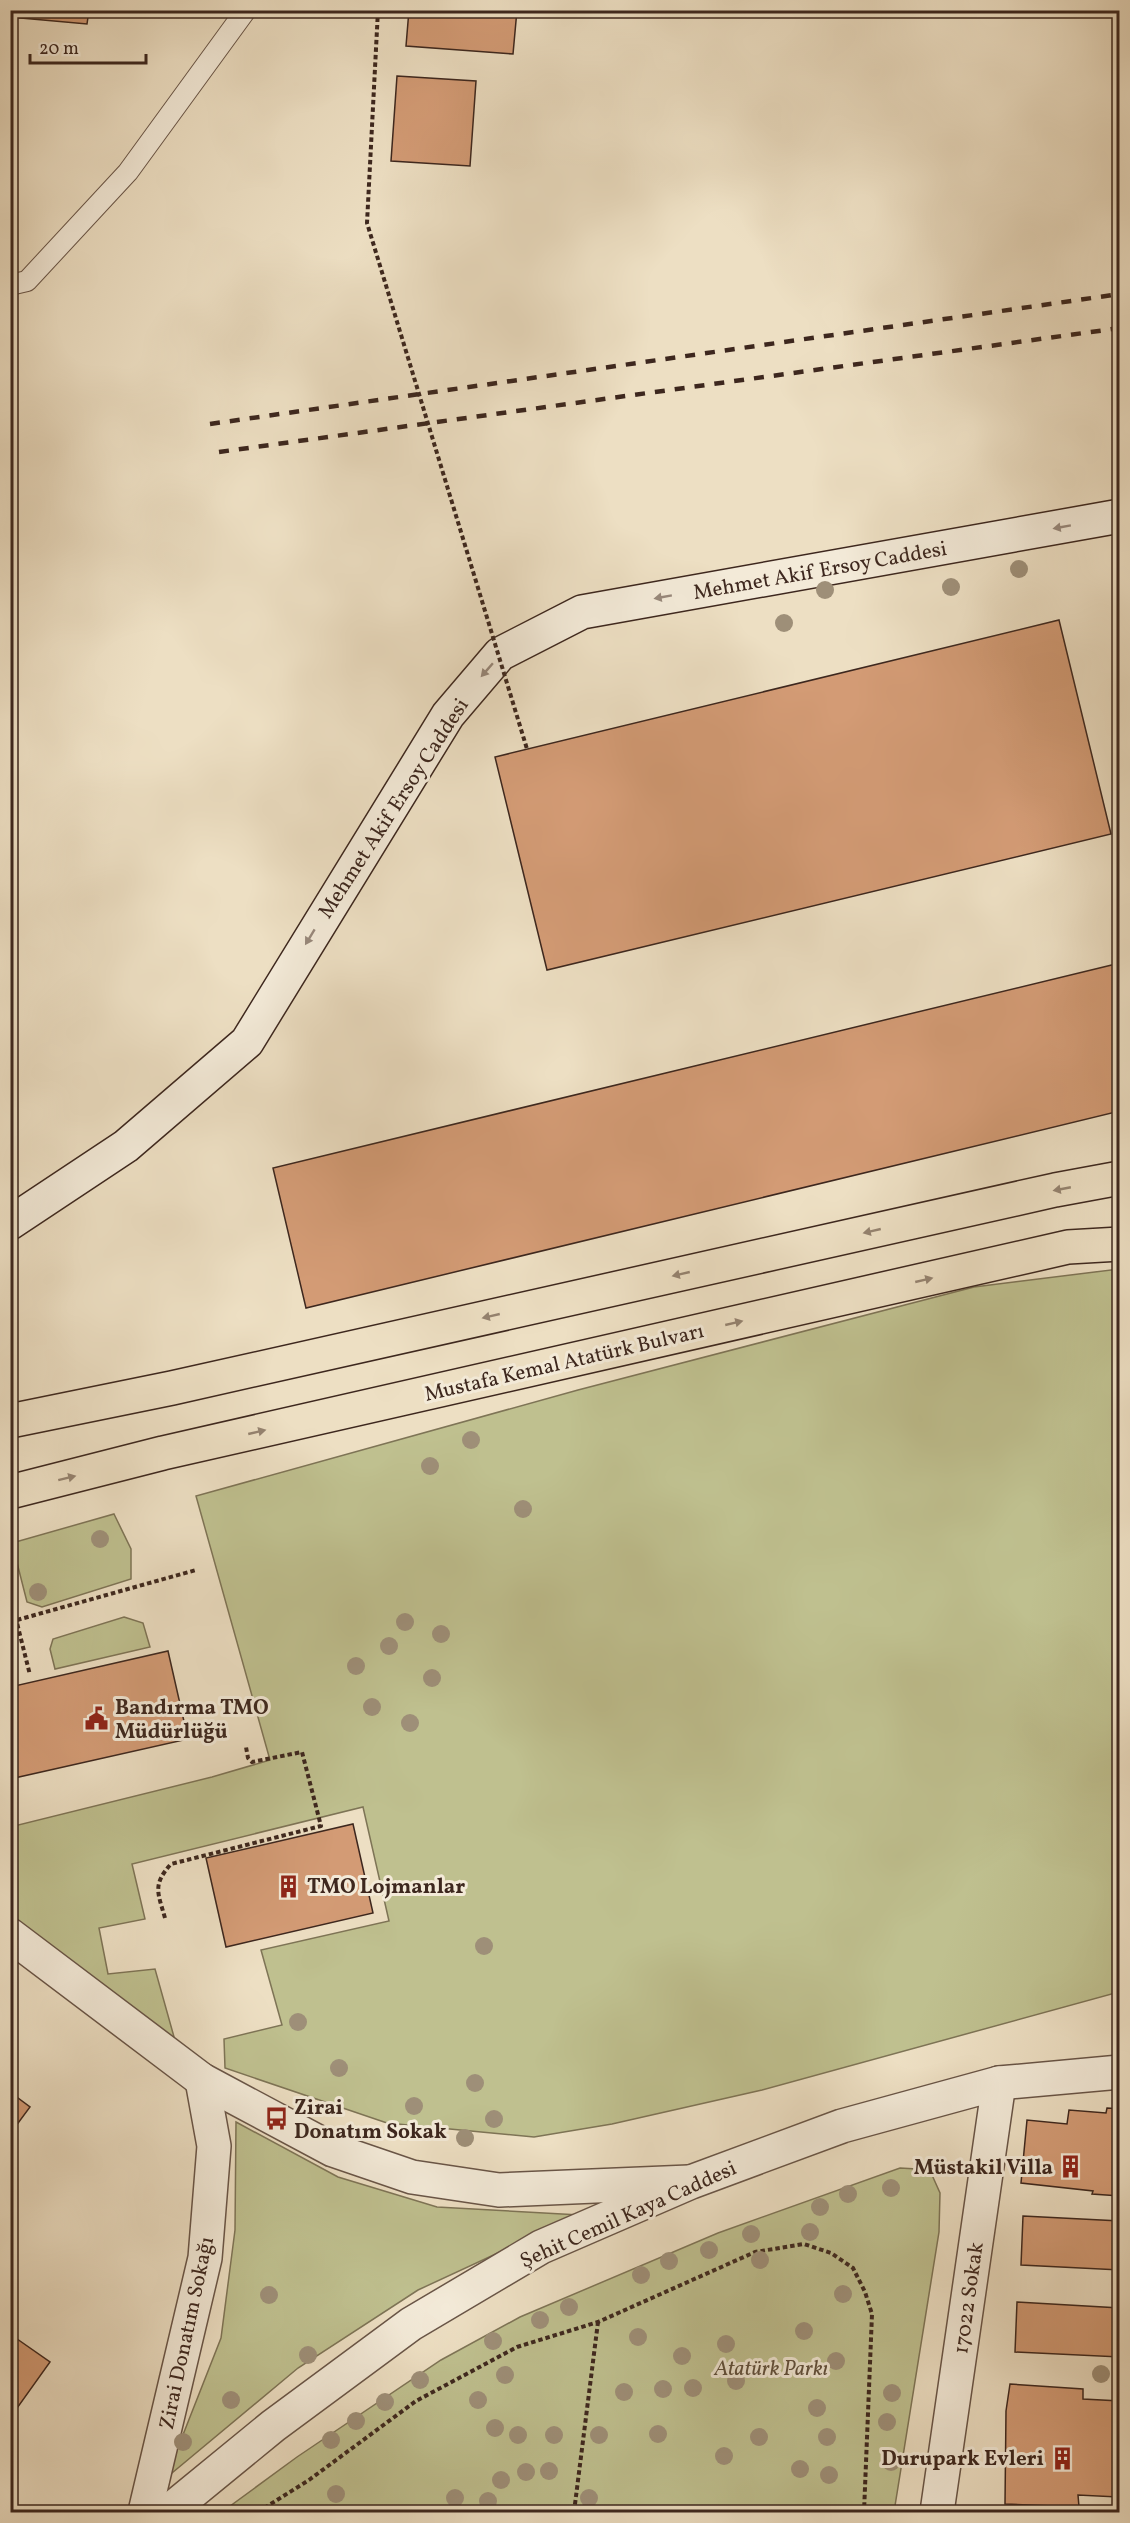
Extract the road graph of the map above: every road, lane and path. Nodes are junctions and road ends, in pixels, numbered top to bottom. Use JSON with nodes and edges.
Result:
{"nodes":[{"id":1,"x":246,"y":10,"type":"edge"},
{"id":2,"x":378,"y":10,"type":"edge"},
{"id":3,"x":10,"y":285,"type":"edge"},
{"id":4,"x":1119,"y":516,"type":"edge"},
{"id":5,"x":527,"y":749,"type":"dead end"},
{"id":6,"x":1119,"y":1178,"type":"edge"},
{"id":7,"x":10,"y":1222,"type":"edge"},
{"id":8,"x":1119,"y":1244,"type":"edge"},
{"id":9,"x":10,"y":1421,"type":"edge"},
{"id":10,"x":10,"y":1492,"type":"edge"},
{"id":11,"x":196,"y":1570,"type":"dead end"},
{"id":12,"x":10,"y":1595,"type":"edge"},
{"id":13,"x":17,"y":1620,"type":"junction"},
{"id":14,"x":30,"y":1675,"type":"dead end"},
{"id":15,"x":246,"y":1747,"type":"dead end"},
{"id":16,"x":165,"y":1918,"type":"dead end"},
{"id":17,"x":10,"y":1935,"type":"edge"},
{"id":18,"x":1119,"y":2072,"type":"edge"},
{"id":19,"x":202,"y":2080,"type":"junction"},
{"id":20,"x":999,"y":2083,"type":"junction"},
{"id":21,"x":691,"y":2182,"type":"junction"},
{"id":22,"x":598,"y":2322,"type":"junction"},
{"id":23,"x":145,"y":2512,"type":"edge"},
{"id":24,"x":168,"y":2512,"type":"edge"},
{"id":25,"x":258,"y":2512,"type":"edge"},
{"id":26,"x":574,"y":2512,"type":"edge"},
{"id":27,"x":864,"y":2512,"type":"edge"},
{"id":28,"x":937,"y":2512,"type":"edge"}],
"edges":[{"from":1,"to":3,"type":"lane"},
{"from":2,"to":5,"type":"path","bridge":true},
{"from":4,"to":7,"type":"street","name":"Mehmet Akif Ersoy Caddesi","one_way":true},
{"from":6,"to":9,"type":"main road","one_way":true},
{"from":10,"to":8,"type":"main road","name":"Mustafa Kemal Atatürk Bulvarı","one_way":true},
{"from":11,"to":13,"type":"path"},
{"from":12,"to":13,"type":"path"},
{"from":13,"to":14,"type":"path"},
{"from":15,"to":16,"type":"path"},
{"from":17,"to":19,"type":"street"},
{"from":18,"to":20,"type":"street","name":"Şehit Cemil Kaya Caddesi"},
{"from":19,"to":21,"type":"street"},
{"from":19,"to":23,"type":"street","name":"Zirai Donatım Sokağı"},
{"from":20,"to":21,"type":"street","name":"Şehit Cemil Kaya Caddesi"},
{"from":20,"to":28,"type":"street","name":"17022 Sokak"},
{"from":21,"to":24,"type":"street","name":"Şehit Cemil Kaya Caddesi"},
{"from":22,"to":25,"type":"path"},
{"from":22,"to":26,"type":"path"},
{"from":22,"to":27,"type":"path"}]}
